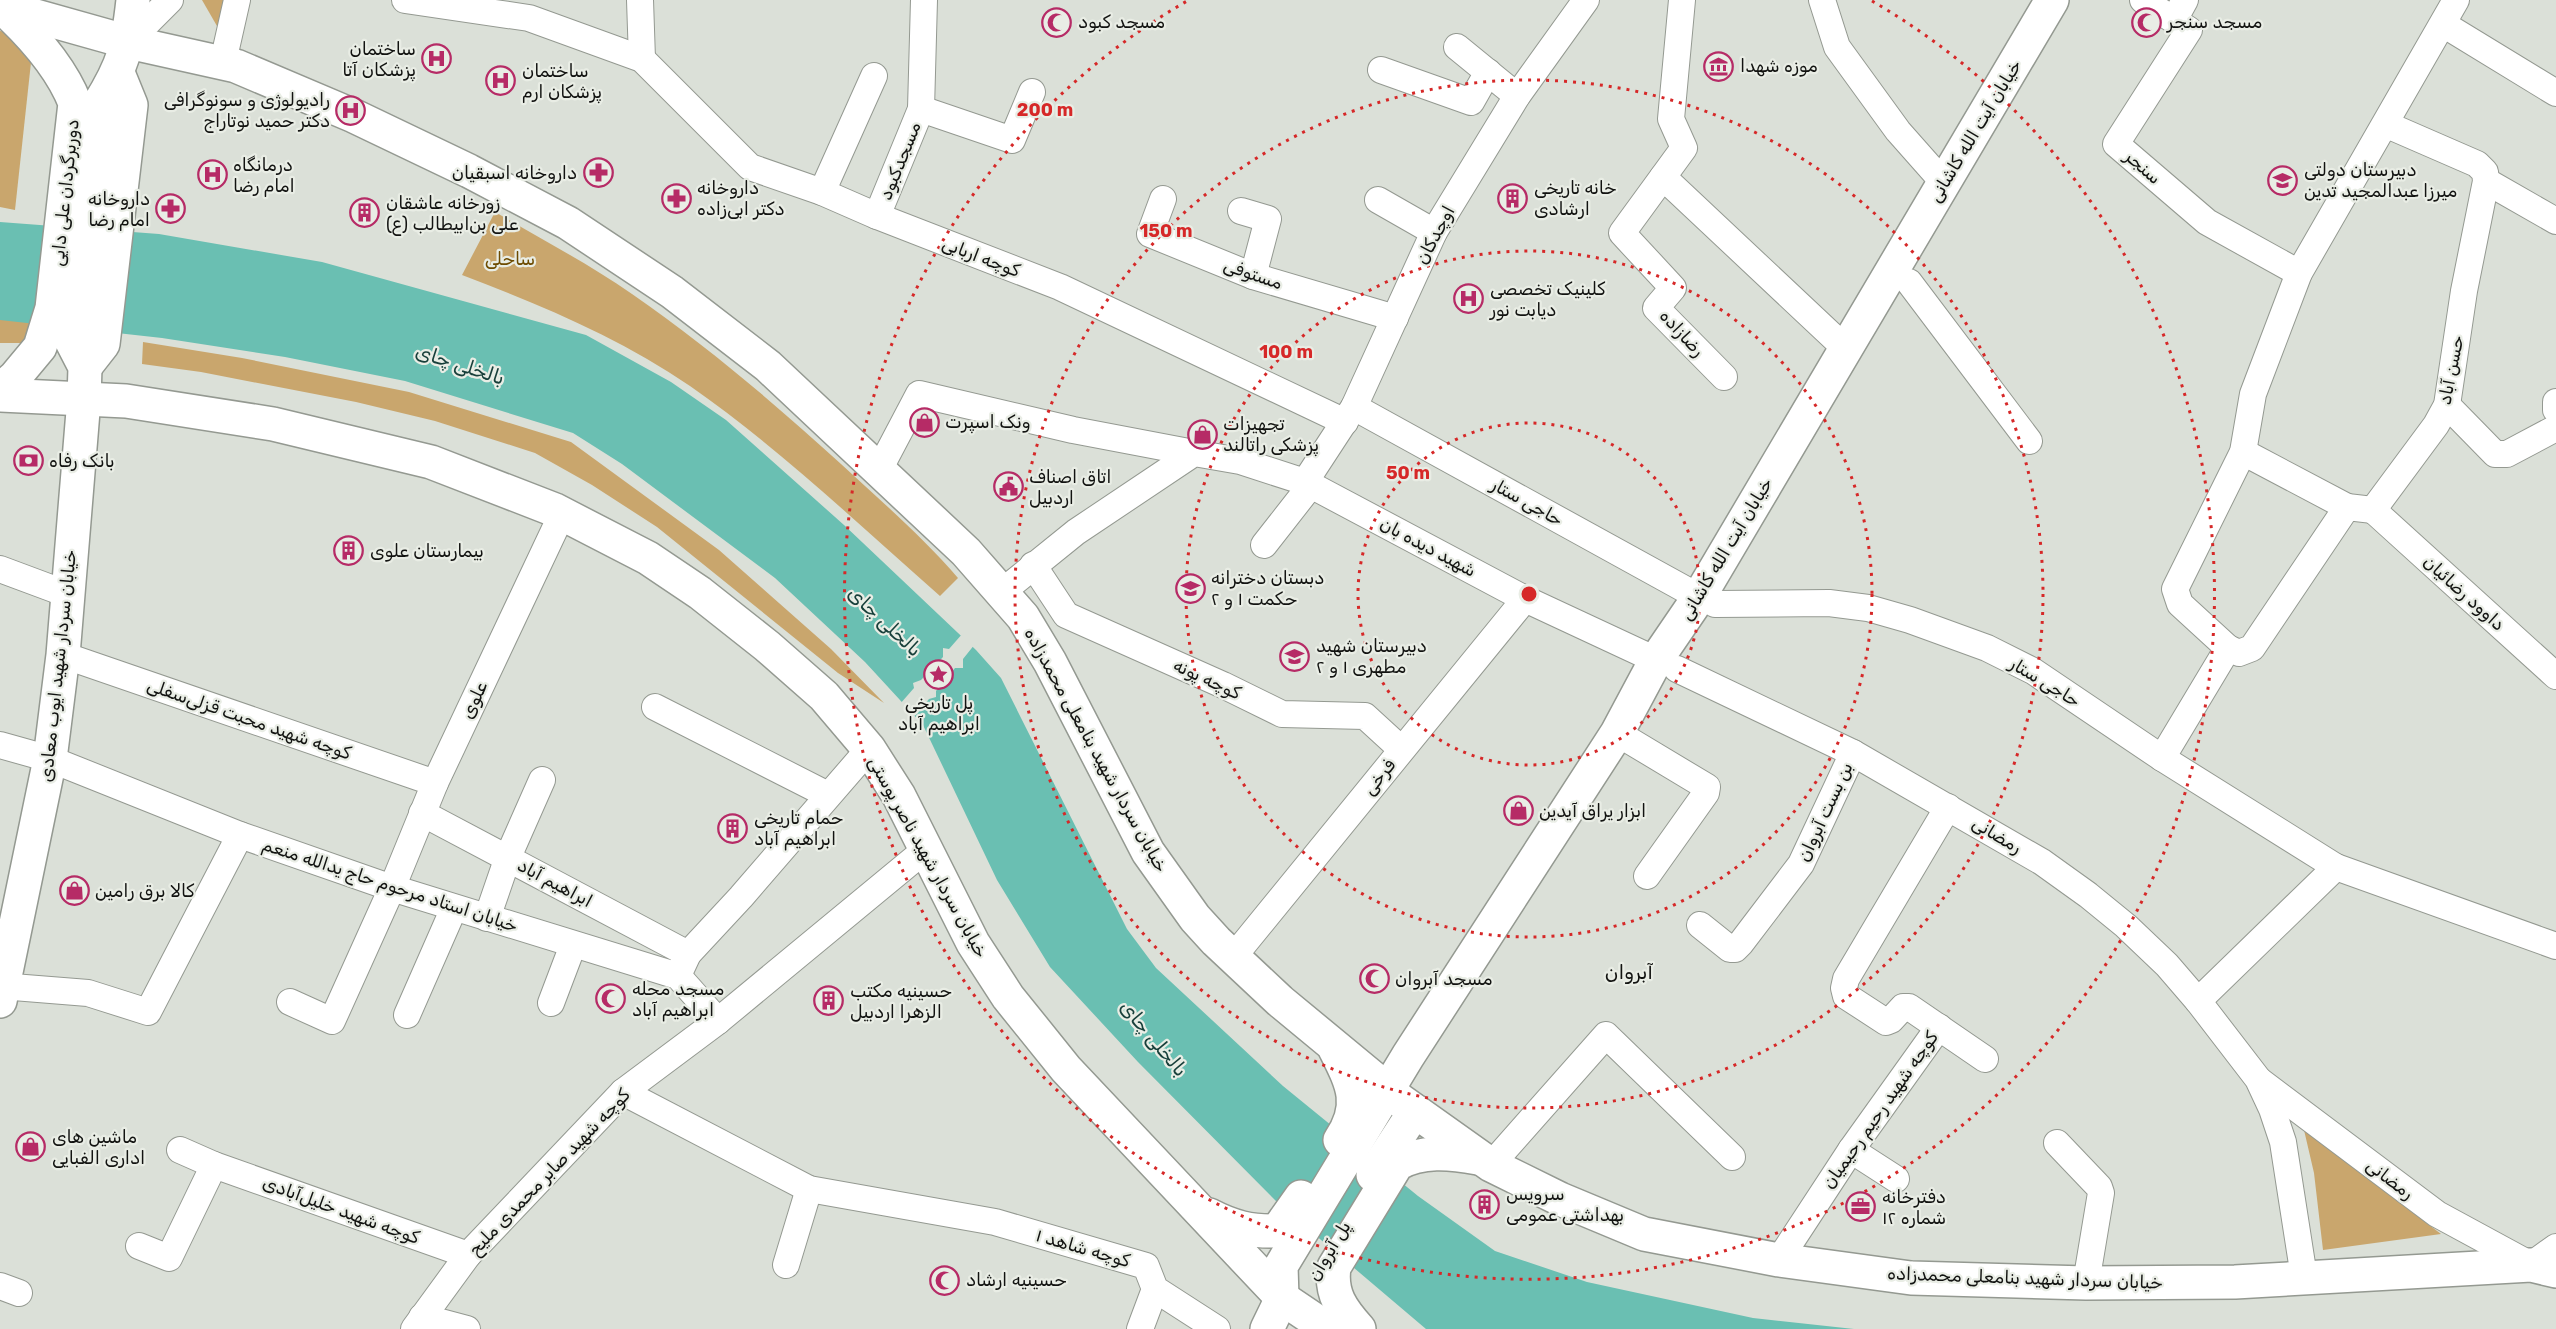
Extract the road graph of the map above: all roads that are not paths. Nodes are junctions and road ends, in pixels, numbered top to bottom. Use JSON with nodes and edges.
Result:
{"nodes":[{"id":1,"x":133,"y":0,"type":"edge"},
{"id":2,"x":170,"y":0,"type":"edge"},
{"id":3,"x":237,"y":0,"type":"edge"},
{"id":4,"x":405,"y":0,"type":"edge"},
{"id":5,"x":640,"y":0,"type":"edge"},
{"id":6,"x":924,"y":0,"type":"edge"},
{"id":7,"x":1586,"y":0,"type":"edge"},
{"id":8,"x":1682,"y":0,"type":"edge"},
{"id":9,"x":1822,"y":0,"type":"edge"},
{"id":10,"x":2052,"y":0,"type":"edge"},
{"id":11,"x":2143,"y":0,"type":"edge"},
{"id":12,"x":2456,"y":0,"type":"edge"},
{"id":13,"x":0,"y":6,"type":"edge"},
{"id":14,"x":2180,"y":10,"type":"edge"},
{"id":15,"x":2443,"y":24,"type":"junction"},
{"id":16,"x":128,"y":42,"type":"junction"},
{"id":17,"x":1457,"y":47,"type":"dead end"},
{"id":18,"x":642,"y":59,"type":"junction"},
{"id":19,"x":223,"y":62,"type":"junction"},
{"id":20,"x":1381,"y":70,"type":"dead end"},
{"id":21,"x":1488,"y":72,"type":"junction"},
{"id":22,"x":874,"y":76,"type":"dead end"},
{"id":23,"x":1032,"y":92,"type":"dead end"},
{"id":24,"x":2556,"y":93,"type":"edge"},
{"id":25,"x":1516,"y":96,"type":"junction"},
{"id":26,"x":921,"y":109,"type":"junction"},
{"id":27,"x":2385,"y":124,"type":"junction"},
{"id":28,"x":94,"y":164,"type":"junction"},
{"id":29,"x":1663,"y":177,"type":"junction"},
{"id":30,"x":2486,"y":181,"type":"junction"},
{"id":31,"x":1944,"y":183,"type":"junction"},
{"id":32,"x":822,"y":192,"type":"junction"},
{"id":33,"x":1163,"y":199,"type":"dead end"},
{"id":34,"x":1378,"y":200,"type":"dead end"},
{"id":35,"x":1241,"y":211,"type":"dead end"},
{"id":36,"x":877,"y":216,"type":"junction"},
{"id":37,"x":2556,"y":221,"type":"edge"},
{"id":38,"x":1434,"y":232,"type":"junction"},
{"id":39,"x":2300,"y":273,"type":"junction"},
{"id":40,"x":1253,"y":276,"type":"junction"},
{"id":41,"x":1909,"y":282,"type":"dead end"},
{"id":42,"x":1395,"y":318,"type":"junction"},
{"id":43,"x":1845,"y":348,"type":"junction"},
{"id":44,"x":85,"y":367,"type":"junction"},
{"id":45,"x":1724,"y":377,"type":"dead end"},
{"id":46,"x":0,"y":390,"type":"edge"},
{"id":47,"x":0,"y":395,"type":"edge"},
{"id":48,"x":84,"y":399,"type":"junction"},
{"id":49,"x":2556,"y":402,"type":"edge"},
{"id":50,"x":2447,"y":405,"type":"junction"},
{"id":51,"x":2556,"y":410,"type":"edge"},
{"id":52,"x":1349,"y":415,"type":"junction"},
{"id":53,"x":2556,"y":428,"type":"edge"},
{"id":54,"x":2029,"y":441,"type":"dead end"},
{"id":55,"x":2243,"y":452,"type":"junction"},
{"id":56,"x":1194,"y":453,"type":"junction"},
{"id":57,"x":879,"y":470,"type":"junction"},
{"id":58,"x":1308,"y":483,"type":"junction"},
{"id":59,"x":2347,"y":507,"type":"junction"},
{"id":60,"x":2373,"y":510,"type":"junction"},
{"id":61,"x":562,"y":514,"type":"junction"},
{"id":62,"x":1264,"y":545,"type":"dead end"},
{"id":63,"x":1033,"y":565,"type":"junction"},
{"id":64,"x":0,"y":569,"type":"edge"},
{"id":65,"x":1003,"y":591,"type":"junction"},
{"id":66,"x":67,"y":594,"type":"junction"},
{"id":67,"x":1525,"y":599,"type":"junction"},
{"id":68,"x":1707,"y":600,"type":"junction"},
{"id":69,"x":2228,"y":648,"type":"junction"},
{"id":70,"x":63,"y":655,"type":"junction"},
{"id":71,"x":1666,"y":664,"type":"junction"},
{"id":72,"x":2556,"y":676,"type":"edge"},
{"id":73,"x":655,"y":707,"type":"dead end"},
{"id":74,"x":1626,"y":738,"type":"junction"},
{"id":75,"x":0,"y":745,"type":"edge"},
{"id":76,"x":869,"y":748,"type":"junction"},
{"id":77,"x":1401,"y":748,"type":"junction"},
{"id":78,"x":1853,"y":753,"type":"junction"},
{"id":79,"x":2162,"y":758,"type":"junction"},
{"id":80,"x":50,"y":759,"type":"junction"},
{"id":81,"x":542,"y":780,"type":"dead end"},
{"id":82,"x":435,"y":783,"type":"junction"},
{"id":83,"x":828,"y":795,"type":"junction"},
{"id":84,"x":1948,"y":807,"type":"junction"},
{"id":85,"x":422,"y":813,"type":"junction"},
{"id":86,"x":240,"y":835,"type":"junction"},
{"id":87,"x":925,"y":850,"type":"junction"},
{"id":88,"x":508,"y":857,"type":"junction"},
{"id":89,"x":2336,"y":867,"type":"junction"},
{"id":90,"x":1647,"y":876,"type":"dead end"},
{"id":91,"x":392,"y":888,"type":"junction"},
{"id":92,"x":454,"y":908,"type":"junction"},
{"id":93,"x":487,"y":918,"type":"junction"},
{"id":94,"x":1700,"y":925,"type":"dead end"},
{"id":95,"x":573,"y":945,"type":"junction"},
{"id":96,"x":2556,"y":946,"type":"edge"},
{"id":97,"x":1234,"y":956,"type":"junction"},
{"id":98,"x":683,"y":965,"type":"junction"},
{"id":99,"x":1,"y":991,"type":"edge"},
{"id":100,"x":2198,"y":1001,"type":"junction"},
{"id":101,"x":290,"y":1002,"type":"dead end"},
{"id":102,"x":551,"y":1003,"type":"dead end"},
{"id":103,"x":407,"y":1015,"type":"dead end"},
{"id":104,"x":718,"y":1021,"type":"junction"},
{"id":105,"x":1939,"y":1027,"type":"junction"},
{"id":106,"x":1333,"y":1045,"type":"junction"},
{"id":107,"x":1985,"y":1059,"type":"dead end"},
{"id":108,"x":2258,"y":1079,"type":"junction"},
{"id":109,"x":1388,"y":1089,"type":"junction"},
{"id":110,"x":623,"y":1092,"type":"junction"},
{"id":111,"x":1416,"y":1111,"type":"junction"},
{"id":112,"x":1354,"y":1132,"type":"junction"},
{"id":113,"x":2057,"y":1143,"type":"dead end"},
{"id":114,"x":180,"y":1150,"type":"dead end"},
{"id":115,"x":1851,"y":1150,"type":"junction"},
{"id":116,"x":1396,"y":1157,"type":"junction"},
{"id":117,"x":1732,"y":1157,"type":"dead end"},
{"id":118,"x":1486,"y":1162,"type":"junction"},
{"id":119,"x":214,"y":1165,"type":"junction"},
{"id":120,"x":1896,"y":1179,"type":"dead end"},
{"id":121,"x":808,"y":1189,"type":"junction"},
{"id":122,"x":1198,"y":1209,"type":"junction"},
{"id":123,"x":1293,"y":1227,"type":"junction"},
{"id":124,"x":139,"y":1246,"type":"dead end"},
{"id":125,"x":468,"y":1255,"type":"junction"},
{"id":126,"x":1334,"y":1255,"type":"junction"},
{"id":127,"x":1779,"y":1260,"type":"junction"},
{"id":128,"x":2548,"y":1261,"type":"edge"},
{"id":129,"x":786,"y":1265,"type":"dead end"},
{"id":130,"x":2304,"y":1277,"type":"junction"},
{"id":131,"x":2086,"y":1283,"type":"junction"},
{"id":132,"x":1155,"y":1289,"type":"junction"},
{"id":133,"x":1282,"y":1298,"type":"junction"},
{"id":134,"x":418,"y":1323,"type":"edge"},
{"id":135,"x":467,"y":1329,"type":"edge"},
{"id":136,"x":1140,"y":1329,"type":"edge"},
{"id":137,"x":1217,"y":1329,"type":"edge"},
{"id":138,"x":1267,"y":1329,"type":"edge"},
{"id":139,"x":1328,"y":1329,"type":"edge"},
{"id":140,"x":1359,"y":1329,"type":"edge"}],
"edges":[{"from":1,"to":16,"type":"main road"},
{"from":2,"to":16,"type":"street"},
{"from":3,"to":19,"type":"street"},
{"from":4,"to":18,"type":"street"},
{"from":5,"to":18,"type":"street"},
{"from":6,"to":26,"type":"street"},
{"from":7,"to":25,"type":"street","name":"اوچدکان"},
{"from":8,"to":29,"type":"street","name":"رضازاده"},
{"from":9,"to":31,"type":"street"},
{"from":10,"to":31,"type":"main road","name":"خیابان آیت الله کاشانی"},
{"from":11,"to":14,"type":"street","name":"سنجر"},
{"from":12,"to":15,"type":"street"},
{"from":13,"to":16,"type":"main road","name":"خیابان سردار شهید بنامعلی محمدزاده"},
{"from":13,"to":28,"type":"main road","name":"دوربرگردان علی دایی"},
{"from":14,"to":39,"type":"street","name":"سنجر"},
{"from":15,"to":24,"type":"street"},
{"from":15,"to":27,"type":"street"},
{"from":16,"to":19,"type":"main road","name":"خیابان سردار شهید بنامعلی محمدزاده"},
{"from":16,"to":28,"type":"main road"},
{"from":17,"to":21,"type":"street"},
{"from":18,"to":32,"type":"street","name":"کوچه اربابی"},
{"from":19,"to":57,"type":"main road","name":"خیابان سردار شهید بنامعلی محمدزاده"},
{"from":20,"to":21,"type":"street"},
{"from":21,"to":25,"type":"street"},
{"from":22,"to":32,"type":"street"},
{"from":23,"to":26,"type":"street","name":"مسجدکبود"},
{"from":25,"to":38,"type":"street","name":"اوچدکان"},
{"from":26,"to":36,"type":"street","name":"مسجدکبود"},
{"from":27,"to":30,"type":"street"},
{"from":27,"to":39,"type":"street"},
{"from":28,"to":44,"type":"main road"},
{"from":28,"to":44,"type":"main road"},
{"from":28,"to":46,"type":"main road","name":"دوربرگردان علی دایی"},
{"from":29,"to":43,"type":"street"},
{"from":29,"to":45,"type":"street","name":"رضازاده"},
{"from":30,"to":37,"type":"street"},
{"from":30,"to":50,"type":"street","name":"حسن آباد"},
{"from":31,"to":43,"type":"main road","name":"خیابان آیت الله کاشانی"},
{"from":32,"to":36,"type":"street","name":"کوچه اربابی"},
{"from":33,"to":40,"type":"street","name":"مستوفی"},
{"from":34,"to":38,"type":"street"},
{"from":35,"to":40,"type":"street"},
{"from":36,"to":52,"type":"street","name":"کوچه اربابی"},
{"from":38,"to":42,"type":"street","name":"اوچدکان"},
{"from":39,"to":55,"type":"street"},
{"from":40,"to":42,"type":"street","name":"مستوفی"},
{"from":41,"to":54,"type":"street"},
{"from":42,"to":52,"type":"street","name":"اوچدکان"},
{"from":43,"to":68,"type":"main road","name":"خیابان آیت الله کاشانی"},
{"from":44,"to":48,"type":"main road","name":"خیابان سردار شهید ایوب معادی"},
{"from":47,"to":48,"type":"main road","name":"خیابان سردار شهید ناصر پوستی"},
{"from":48,"to":61,"type":"main road","name":"خیابان سردار شهید ناصر پوستی"},
{"from":48,"to":66,"type":"main road","name":"خیابان سردار شهید ایوب معادی"},
{"from":49,"to":51,"type":"street"},
{"from":50,"to":53,"type":"street"},
{"from":50,"to":60,"type":"street","name":"حسن آباد"},
{"from":52,"to":58,"type":"street","name":"اوچدکان"},
{"from":52,"to":68,"type":"street","name":"حاجی ستار"},
{"from":55,"to":59,"type":"street"},
{"from":55,"to":69,"type":"street"},
{"from":56,"to":57,"type":"street","name":"شهید دیده بان"},
{"from":56,"to":58,"type":"street","name":"شهید دیده بان"},
{"from":56,"to":63,"type":"street"},
{"from":57,"to":65,"type":"main road","name":"خیابان سردار شهید بنامعلی محمدزاده"},
{"from":58,"to":62,"type":"street","name":"اوچدکان"},
{"from":58,"to":67,"type":"street","name":"شهید دیده بان"},
{"from":59,"to":60,"type":"street"},
{"from":59,"to":69,"type":"street"},
{"from":60,"to":72,"type":"street","name":"داوود رضائیان"},
{"from":61,"to":76,"type":"main road","name":"خیابان سردار شهید ناصر پوستی"},
{"from":61,"to":82,"type":"street","name":"علوی"},
{"from":63,"to":65,"type":"street"},
{"from":63,"to":77,"type":"street","name":"کوچه پونه"},
{"from":64,"to":66,"type":"street"},
{"from":65,"to":97,"type":"main road","name":"خیابان سردار شهید بنامعلی محمدزاده"},
{"from":66,"to":70,"type":"main road","name":"خیابان سردار شهید ایوب معادی"},
{"from":67,"to":71,"type":"street","name":"شهید دیده بان"},
{"from":67,"to":77,"type":"street","name":"فرخی"},
{"from":68,"to":71,"type":"main road","name":"خیابان آیت الله کاشانی"},
{"from":68,"to":79,"type":"street","name":"حاجی ستار"},
{"from":69,"to":79,"type":"street"},
{"from":70,"to":80,"type":"main road","name":"خیابان سردار شهید ایوب معادی"},
{"from":70,"to":82,"type":"street","name":"کوچه شهید محبت قزلی‌سفلی"},
{"from":71,"to":74,"type":"main road","name":"خیابان آیت الله کاشانی"},
{"from":71,"to":78,"type":"street","name":"رمضانی"},
{"from":73,"to":83,"type":"street"},
{"from":74,"to":90,"type":"street"},
{"from":74,"to":109,"type":"main road","name":"خیابان آیت الله کاشانی"},
{"from":75,"to":80,"type":"street","name":"خیابان استاد مرحوم حاج یدالله منعم"},
{"from":76,"to":83,"type":"street"},
{"from":76,"to":87,"type":"main road","name":"خیابان سردار شهید ناصر پوستی"},
{"from":77,"to":97,"type":"street","name":"فرخی"},
{"from":78,"to":84,"type":"street","name":"رمضانی"},
{"from":78,"to":94,"type":"street","name":"بن بست آبروان"},
{"from":79,"to":89,"type":"street","name":"حاجی ستار"},
{"from":80,"to":86,"type":"street","name":"خیابان استاد مرحوم حاج یدالله منعم"},
{"from":80,"to":99,"type":"main road","name":"خیابان سردار شهید ایوب معادی"},
{"from":81,"to":88,"type":"street"},
{"from":82,"to":85,"type":"street","name":"علوی"},
{"from":83,"to":98,"type":"street"},
{"from":84,"to":100,"type":"street","name":"رمضانی"},
{"from":84,"to":105,"type":"street","name":"کوچه شهید رحیم رحیمیان"},
{"from":85,"to":88,"type":"street","name":"ابراهیم آباد"},
{"from":85,"to":91,"type":"street","name":"علوی"},
{"from":86,"to":91,"type":"street","name":"خیابان استاد مرحوم حاج یدالله منعم"},
{"from":86,"to":99,"type":"street"},
{"from":87,"to":104,"type":"street","name":"کوچه شهید صابر محمدی ملیح"},
{"from":87,"to":122,"type":"main road","name":"خیابان سردار شهید ناصر پوستی"},
{"from":88,"to":93,"type":"street"},
{"from":88,"to":98,"type":"street","name":"ابراهیم آباد"},
{"from":89,"to":96,"type":"street","name":"حاجی ستار"},
{"from":89,"to":100,"type":"street"},
{"from":91,"to":92,"type":"street","name":"خیابان استاد مرحوم حاج یدالله منعم"},
{"from":91,"to":101,"type":"street","name":"علوی"},
{"from":92,"to":93,"type":"street","name":"خیابان استاد مرحوم حاج یدالله منعم"},
{"from":92,"to":103,"type":"street"},
{"from":93,"to":95,"type":"street","name":"خیابان استاد مرحوم حاج یدالله منعم"},
{"from":95,"to":98,"type":"street","name":"خیابان استاد مرحوم حاج یدالله منعم"},
{"from":95,"to":102,"type":"street"},
{"from":97,"to":106,"type":"main road","name":"خیابان سردار شهید بنامعلی محمدزاده"},
{"from":98,"to":104,"type":"street"},
{"from":100,"to":108,"type":"street","name":"رمضانی"},
{"from":104,"to":110,"type":"street","name":"کوچه شهید صابر محمدی ملیح"},
{"from":105,"to":107,"type":"street"},
{"from":105,"to":115,"type":"street","name":"کوچه شهید رحیم رحیمیان"},
{"from":106,"to":109,"type":"main road","name":"خیابان سردار شهید بنامعلی محمدزاده"},
{"from":106,"to":112,"type":"main road"},
{"from":108,"to":128,"type":"street","name":"رمضانی"},
{"from":108,"to":130,"type":"street","name":"رمضانی"},
{"from":109,"to":111,"type":"main road","name":"خیابان سردار شهید بنامعلی محمدزاده"},
{"from":109,"to":112,"type":"main road"},
{"from":110,"to":121,"type":"street"},
{"from":110,"to":125,"type":"street","name":"کوچه شهید صابر محمدی ملیح"},
{"from":111,"to":116,"type":"main road","name":"پل آبروان"},
{"from":111,"to":118,"type":"main road","name":"خیابان سردار شهید بنامعلی محمدزاده"},
{"from":112,"to":123,"type":"main road","name":"پل آبروان"},
{"from":113,"to":131,"type":"street"},
{"from":114,"to":119,"type":"street","name":"کوچه شهید خلیل‌آبادی"},
{"from":115,"to":120,"type":"street"},
{"from":115,"to":127,"type":"street","name":"کوچه شهید رحیم رحیمیان"},
{"from":116,"to":118,"type":"main road"},
{"from":116,"to":126,"type":"main road","name":"پل آبروان"},
{"from":117,"to":118,"type":"street"},
{"from":118,"to":127,"type":"main road","name":"خیابان سردار شهید بنامعلی محمدزاده"},
{"from":119,"to":124,"type":"street"},
{"from":119,"to":125,"type":"street","name":"کوچه شهید خلیل‌آبادی"},
{"from":121,"to":129,"type":"street"},
{"from":121,"to":132,"type":"street","name":"کوچه شاهد ۱"},
{"from":122,"to":123,"type":"main road"},
{"from":122,"to":133,"type":"main road","name":"خیابان سردار شهید ناصر پوستی"},
{"from":123,"to":133,"type":"main road","name":"پل آبروان"},
{"from":125,"to":134,"type":"street","name":"کوچه شهید صابر محمدی ملیح"},
{"from":126,"to":133,"type":"main road","name":"پل آبروان"},
{"from":126,"to":140,"type":"main road"},
{"from":127,"to":131,"type":"main road","name":"خیابان سردار شهید بنامعلی محمدزاده"},
{"from":128,"to":130,"type":"main road","name":"خیابان سردار شهید بنامعلی محمدزاده"},
{"from":130,"to":131,"type":"main road","name":"خیابان سردار شهید بنامعلی محمدزاده"},
{"from":132,"to":136,"type":"street"},
{"from":132,"to":137,"type":"street","name":"کوچه شاهد ۱"},
{"from":133,"to":138,"type":"main road"},
{"from":133,"to":139,"type":"main road","name":"خیابان سردار شهید ناصر پوستی"},
{"from":134,"to":135,"type":"street"}]}
